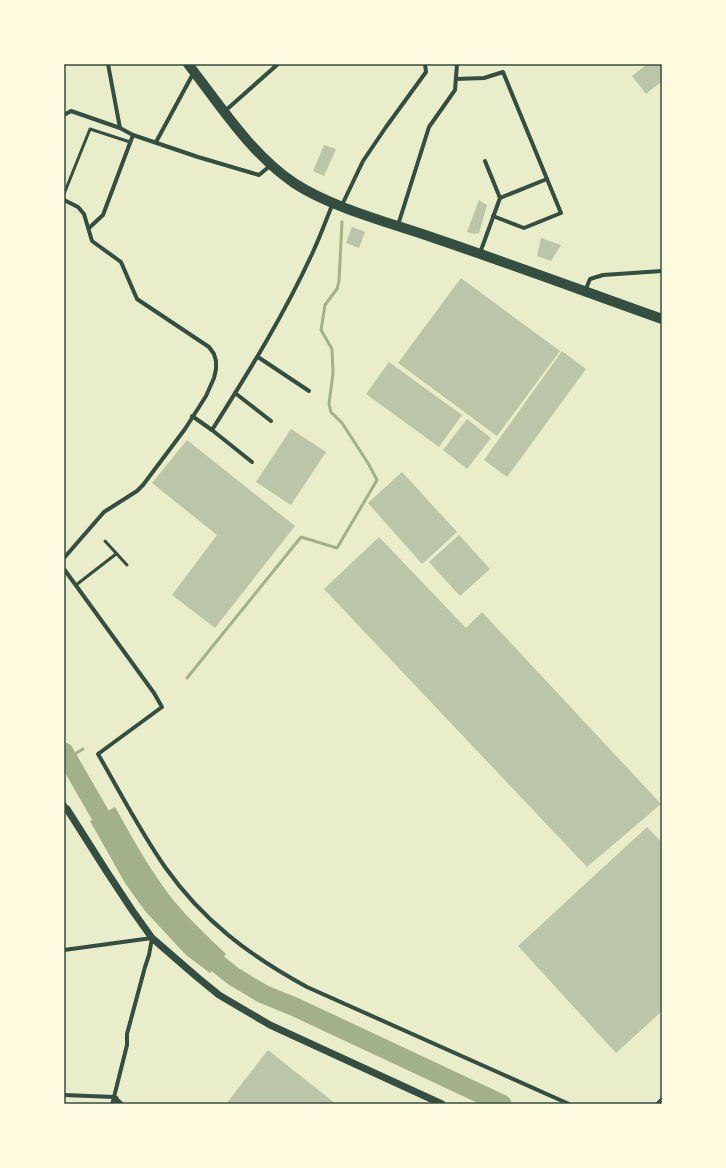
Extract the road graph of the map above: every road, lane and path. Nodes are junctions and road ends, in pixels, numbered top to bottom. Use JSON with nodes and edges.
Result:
{"nodes":[{"id":1,"x":108,"y":64,"type":"edge"},
{"id":2,"x":278,"y":64,"type":"edge"},
{"id":3,"x":425,"y":64,"type":"edge"},
{"id":4,"x":457,"y":64,"type":"edge"},
{"id":5,"x":191,"y":68,"type":"edge"},
{"id":6,"x":456,"y":78,"type":"junction"},
{"id":7,"x":225,"y":112,"type":"junction"},
{"id":8,"x":64,"y":115,"type":"edge"},
{"id":9,"x":120,"y":128,"type":"junction"},
{"id":10,"x":133,"y":135,"type":"junction"},
{"id":11,"x":130,"y":142,"type":"junction"},
{"id":12,"x":156,"y":142,"type":"junction"},
{"id":13,"x":485,"y":161,"type":"dead end"},
{"id":14,"x":271,"y":165,"type":"junction"},
{"id":15,"x":547,"y":179,"type":"junction"},
{"id":16,"x":64,"y":194,"type":"edge"},
{"id":17,"x":500,"y":198,"type":"junction"},
{"id":18,"x":64,"y":200,"type":"edge"},
{"id":19,"x":338,"y":204,"type":"junction"},
{"id":20,"x":493,"y":216,"type":"junction"},
{"id":21,"x":398,"y":225,"type":"junction"},
{"id":22,"x":89,"y":228,"type":"junction"},
{"id":23,"x":480,"y":253,"type":"junction"},
{"id":24,"x":662,"y":271,"type":"edge"},
{"id":25,"x":585,"y":291,"type":"junction"},
{"id":26,"x":662,"y":319,"type":"edge"},
{"id":27,"x":258,"y":357,"type":"junction"},
{"id":28,"x":309,"y":391,"type":"dead end"},
{"id":29,"x":235,"y":393,"type":"junction"},
{"id":30,"x":192,"y":416,"type":"junction"},
{"id":31,"x":271,"y":421,"type":"dead end"},
{"id":32,"x":212,"y":430,"type":"junction"},
{"id":33,"x":252,"y":462,"type":"dead end"},
{"id":34,"x":105,"y":541,"type":"dead end"},
{"id":35,"x":116,"y":554,"type":"junction"},
{"id":36,"x":64,"y":558,"type":"edge"},
{"id":37,"x":126,"y":565,"type":"dead end"},
{"id":38,"x":64,"y":569,"type":"edge"},
{"id":39,"x":76,"y":585,"type":"junction"},
{"id":40,"x":65,"y":807,"type":"edge"},
{"id":41,"x":152,"y":938,"type":"junction"},
{"id":42,"x":64,"y":950,"type":"edge"},
{"id":43,"x":64,"y":1095,"type":"edge"},
{"id":44,"x":114,"y":1100,"type":"edge"},
{"id":45,"x":122,"y":1104,"type":"edge"},
{"id":46,"x":442,"y":1104,"type":"edge"},
{"id":47,"x":569,"y":1104,"type":"edge"}],
"edges":[{"from":1,"to":9,"type":"street"},
{"from":2,"to":7,"type":"street"},
{"from":3,"to":19,"type":"street"},
{"from":4,"to":6,"type":"street"},
{"from":5,"to":7,"type":"main road"},
{"from":5,"to":12,"type":"street"},
{"from":6,"to":15,"type":"street"},
{"from":6,"to":21,"type":"street"},
{"from":7,"to":14,"type":"main road"},
{"from":8,"to":9,"type":"street"},
{"from":9,"to":10,"type":"street"},
{"from":10,"to":11,"type":"street"},
{"from":10,"to":12,"type":"street"},
{"from":11,"to":16,"type":"lane"},
{"from":11,"to":22,"type":"street"},
{"from":12,"to":14,"type":"street"},
{"from":13,"to":17,"type":"street"},
{"from":14,"to":19,"type":"main road"},
{"from":15,"to":17,"type":"street"},
{"from":15,"to":20,"type":"street"},
{"from":17,"to":20,"type":"street"},
{"from":18,"to":22,"type":"street"},
{"from":19,"to":21,"type":"main road"},
{"from":19,"to":27,"type":"street"},
{"from":20,"to":23,"type":"street"},
{"from":21,"to":23,"type":"main road"},
{"from":22,"to":30,"type":"street"},
{"from":23,"to":25,"type":"main road"},
{"from":24,"to":25,"type":"street"},
{"from":25,"to":26,"type":"main road"},
{"from":27,"to":28,"type":"street"},
{"from":27,"to":29,"type":"street"},
{"from":29,"to":31,"type":"street"},
{"from":29,"to":32,"type":"street"},
{"from":30,"to":32,"type":"street"},
{"from":30,"to":36,"type":"street"},
{"from":32,"to":33,"type":"street"},
{"from":34,"to":35,"type":"lane"},
{"from":35,"to":37,"type":"lane"},
{"from":35,"to":39,"type":"lane"},
{"from":38,"to":39,"type":"street"},
{"from":39,"to":47,"type":"street"},
{"from":40,"to":41,"type":"street"},
{"from":41,"to":42,"type":"street"},
{"from":41,"to":44,"type":"street"},
{"from":41,"to":46,"type":"street"},
{"from":43,"to":44,"type":"street"},
{"from":44,"to":45,"type":"street"}]}
